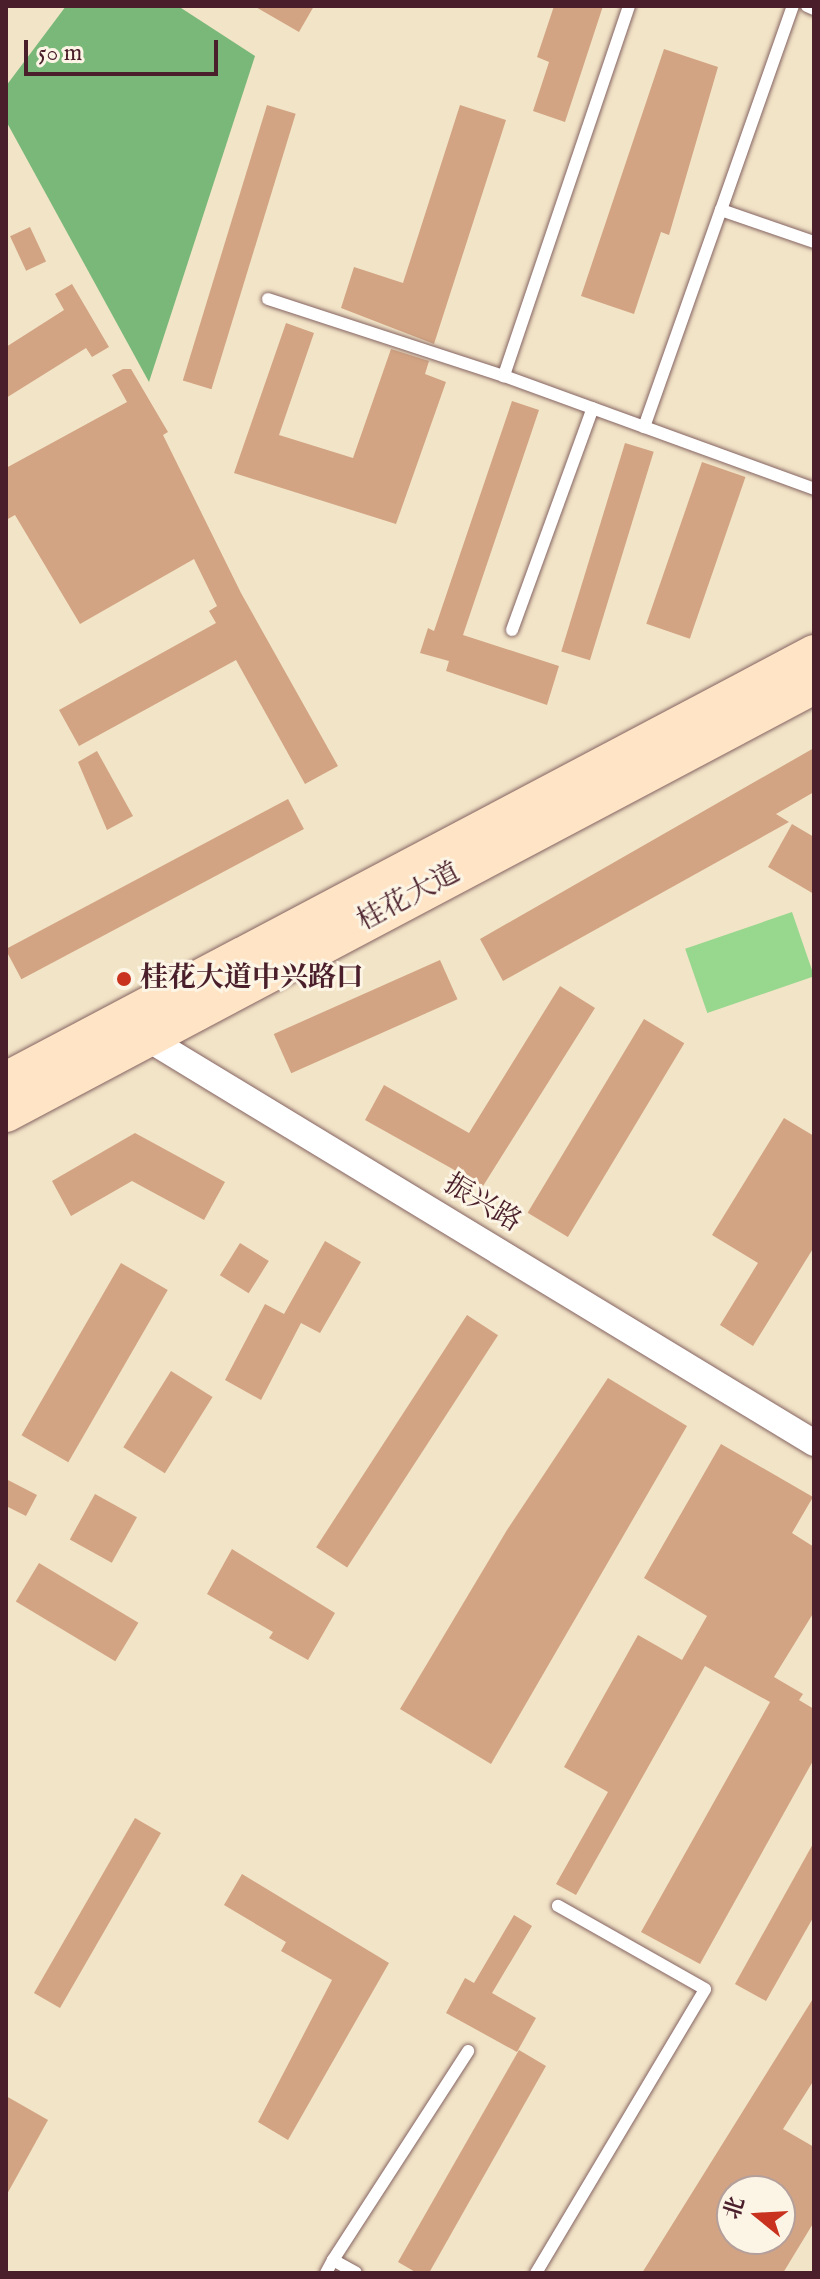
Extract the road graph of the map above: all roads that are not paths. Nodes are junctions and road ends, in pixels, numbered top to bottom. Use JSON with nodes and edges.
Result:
{"nodes":[{"id":1,"x":629,"y":6,"type":"edge"},
{"id":2,"x":793,"y":6,"type":"edge"},
{"id":3,"x":807,"y":6,"type":"edge"},
{"id":4,"x":814,"y":9,"type":"edge"},
{"id":5,"x":721,"y":210,"type":"junction"},
{"id":6,"x":814,"y":242,"type":"edge"},
{"id":7,"x":268,"y":299,"type":"dead end"},
{"id":8,"x":504,"y":376,"type":"junction"},
{"id":9,"x":593,"y":408,"type":"junction"},
{"id":10,"x":644,"y":427,"type":"junction"},
{"id":11,"x":814,"y":489,"type":"edge"},
{"id":12,"x":512,"y":630,"type":"dead end"},
{"id":13,"x":814,"y":653,"type":"edge"},
{"id":14,"x":814,"y":686,"type":"edge"},
{"id":15,"x":130,"y":1028,"type":"junction"},
{"id":16,"x":6,"y":1080,"type":"edge"},
{"id":17,"x":6,"y":1114,"type":"edge"},
{"id":18,"x":814,"y":1443,"type":"edge"},
{"id":19,"x":558,"y":1906,"type":"dead end"},
{"id":20,"x":468,"y":2051,"type":"dead end"},
{"id":21,"x":333,"y":2260,"type":"junction"},
{"id":22,"x":326,"y":2273,"type":"edge"},
{"id":23,"x":356,"y":2273,"type":"edge"},
{"id":24,"x":536,"y":2273,"type":"edge"}],
"edges":[{"from":1,"to":8,"type":"lane"},
{"from":2,"to":5,"type":"lane"},
{"from":3,"to":4,"type":"lane"},
{"from":5,"to":6,"type":"lane"},
{"from":5,"to":10,"type":"lane"},
{"from":7,"to":8,"type":"lane"},
{"from":8,"to":9,"type":"lane"},
{"from":9,"to":10,"type":"lane"},
{"from":9,"to":12,"type":"lane"},
{"from":10,"to":11,"type":"lane"},
{"from":13,"to":15,"type":"main road","name":"桂花大道"},
{"from":14,"to":15,"type":"main road","name":"桂花大道"},
{"from":15,"to":16,"type":"main road","name":"桂花大道"},
{"from":15,"to":17,"type":"main road","name":"桂花大道"},
{"from":15,"to":18,"type":"street","name":"振兴路"},
{"from":19,"to":24,"type":"lane"},
{"from":20,"to":21,"type":"lane"},
{"from":21,"to":22,"type":"lane"},
{"from":21,"to":23,"type":"lane"}]}
